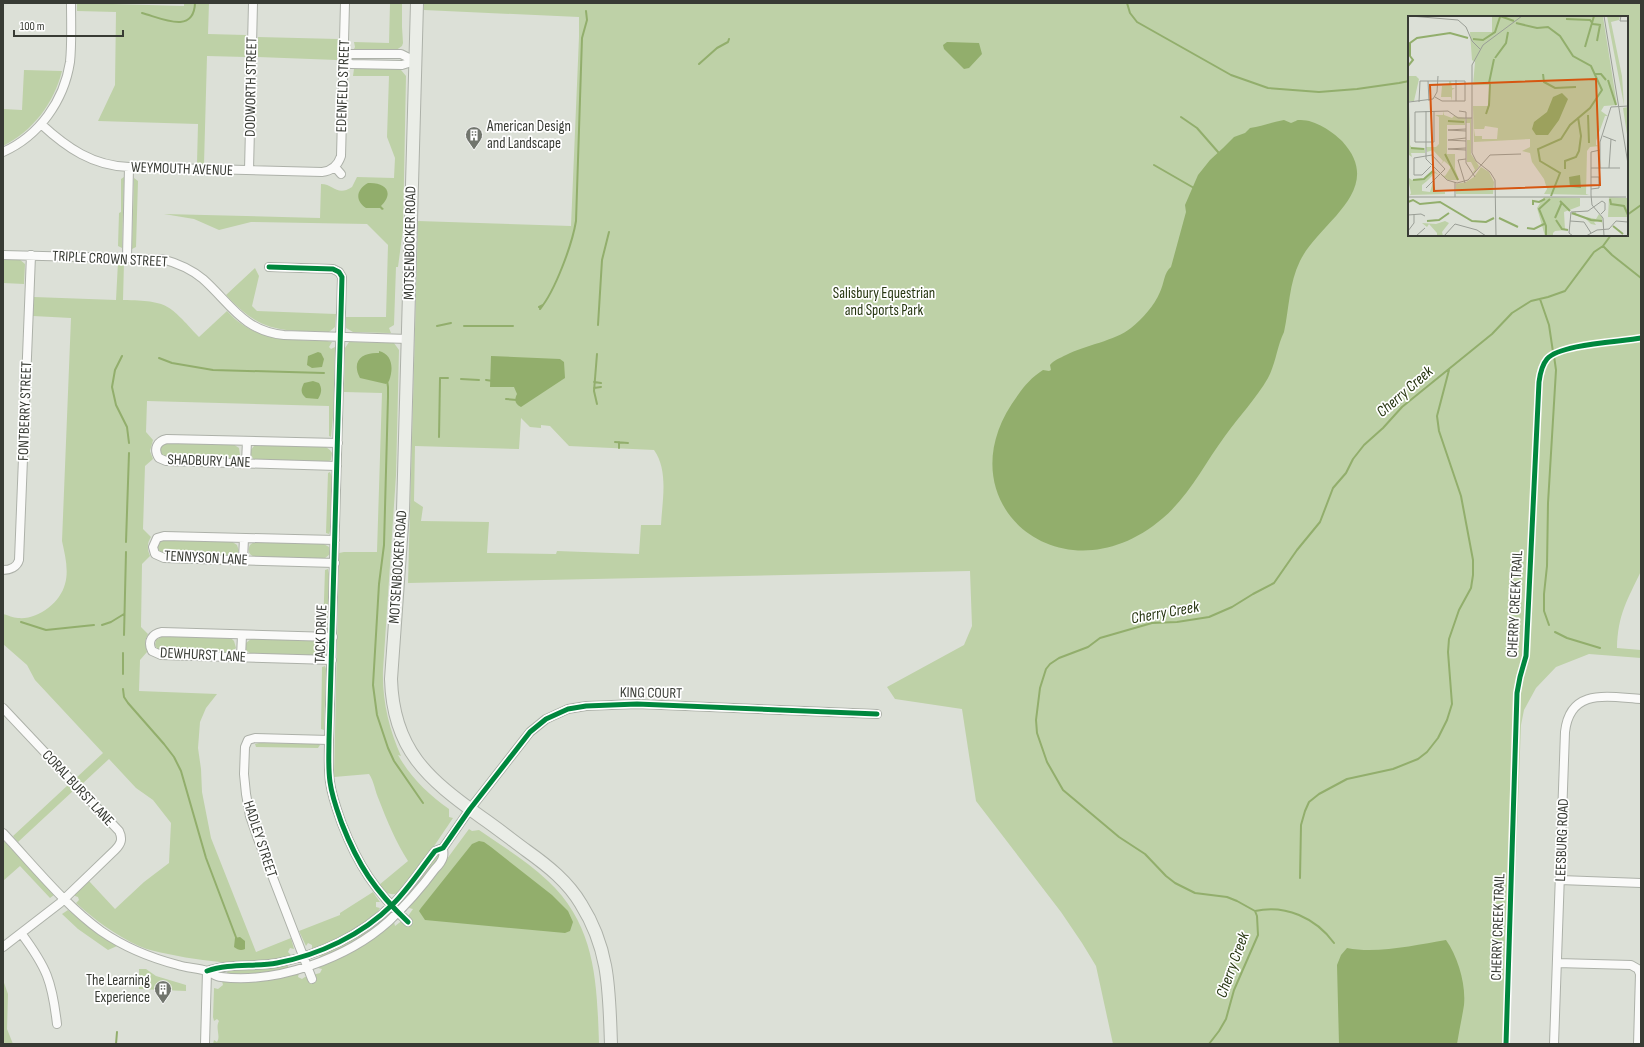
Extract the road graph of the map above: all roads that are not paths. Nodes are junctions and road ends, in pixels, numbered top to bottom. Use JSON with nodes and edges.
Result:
{"nodes":[{"id":1,"x":71,"y":3,"type":"edge"},
{"id":2,"x":253,"y":3,"type":"edge"},
{"id":3,"x":345,"y":3,"type":"edge"},
{"id":4,"x":417,"y":3,"type":"edge"},
{"id":5,"x":344,"y":59,"type":"junction"},
{"id":6,"x":415,"y":61,"type":"junction"},
{"id":7,"x":41,"y":124,"type":"junction"},
{"id":8,"x":3,"y":152,"type":"edge"},
{"id":9,"x":130,"y":167,"type":"junction"},
{"id":10,"x":335,"y":167,"type":"junction"},
{"id":11,"x":249,"y":170,"type":"junction"},
{"id":12,"x":341,"y":174,"type":"dead end"},
{"id":13,"x":3,"y":255,"type":"edge"},
{"id":14,"x":31,"y":255,"type":"junction"},
{"id":15,"x":127,"y":257,"type":"junction"},
{"id":16,"x":269,"y":267,"type":"dead end"},
{"id":17,"x":341,"y":337,"type":"junction"},
{"id":18,"x":408,"y":339,"type":"junction"},
{"id":19,"x":247,"y":441,"type":"junction"},
{"id":20,"x":338,"y":443,"type":"junction"},
{"id":21,"x":246,"y":463,"type":"junction"},
{"id":22,"x":337,"y":466,"type":"junction"},
{"id":23,"x":244,"y":538,"type":"junction"},
{"id":24,"x":335,"y":540,"type":"junction"},
{"id":25,"x":243,"y":560,"type":"junction"},
{"id":26,"x":334,"y":563,"type":"junction"},
{"id":27,"x":3,"y":570,"type":"edge"},
{"id":28,"x":242,"y":635,"type":"junction"},
{"id":29,"x":333,"y":637,"type":"junction"},
{"id":30,"x":241,"y":657,"type":"junction"},
{"id":31,"x":332,"y":660,"type":"junction"},
{"id":32,"x":1641,"y":699,"type":"edge"},
{"id":33,"x":3,"y":708,"type":"edge"},
{"id":34,"x":877,"y":714,"type":"dead end"},
{"id":35,"x":330,"y":740,"type":"junction"},
{"id":36,"x":470,"y":809,"type":"junction"},
{"id":37,"x":3,"y":832,"type":"edge"},
{"id":38,"x":443,"y":848,"type":"junction"},
{"id":39,"x":1560,"y":880,"type":"junction"},
{"id":40,"x":1641,"y":883,"type":"edge"},
{"id":41,"x":64,"y":898,"type":"junction"},
{"id":42,"x":391,"y":905,"type":"junction"},
{"id":43,"x":398,"y":913,"type":"junction"},
{"id":44,"x":408,"y":922,"type":"dead end"},
{"id":45,"x":21,"y":933,"type":"junction"},
{"id":46,"x":3,"y":947,"type":"edge"},
{"id":47,"x":304,"y":957,"type":"junction"},
{"id":48,"x":1557,"y":963,"type":"junction"},
{"id":49,"x":308,"y":966,"type":"junction"},
{"id":50,"x":207,"y":971,"type":"junction"},
{"id":51,"x":312,"y":979,"type":"dead end"},
{"id":52,"x":57,"y":1024,"type":"dead end"},
{"id":53,"x":205,"y":1044,"type":"edge"},
{"id":54,"x":611,"y":1044,"type":"edge"},
{"id":55,"x":1554,"y":1044,"type":"edge"},
{"id":56,"x":1638,"y":1044,"type":"edge"}],
"edges":[{"from":1,"to":7,"type":"street"},
{"from":2,"to":11,"type":"street","name":"DODWORTH STREET"},
{"from":3,"to":5,"type":"street","name":"EDENFELD STREET"},
{"from":4,"to":6,"type":"main road","name":"MOTSENBOCKER ROAD"},
{"from":5,"to":6,"type":"street"},
{"from":5,"to":10,"type":"street","name":"EDENFELD STREET"},
{"from":6,"to":18,"type":"main road","name":"MOTSENBOCKER ROAD"},
{"from":7,"to":8,"type":"street"},
{"from":7,"to":9,"type":"street","name":"WEYMOUTH AVENUE"},
{"from":9,"to":11,"type":"street","name":"WEYMOUTH AVENUE"},
{"from":9,"to":15,"type":"street"},
{"from":10,"to":11,"type":"street","name":"WEYMOUTH AVENUE"},
{"from":10,"to":12,"type":"street"},
{"from":13,"to":14,"type":"street","name":"TRIPLE CROWN STREET"},
{"from":14,"to":15,"type":"street","name":"TRIPLE CROWN STREET"},
{"from":14,"to":27,"type":"street","name":"FONTBERRY STREET"},
{"from":15,"to":17,"type":"street","name":"TRIPLE CROWN STREET"},
{"from":16,"to":17,"type":"street","name":"TACK DRIVE"},
{"from":17,"to":18,"type":"street","name":"TRIPLE CROWN STREET"},
{"from":17,"to":20,"type":"street","name":"TACK DRIVE"},
{"from":18,"to":36,"type":"main road","name":"MOTSENBOCKER ROAD"},
{"from":19,"to":20,"type":"street","name":"SHADBURY LANE"},
{"from":19,"to":21,"type":"street"},
{"from":19,"to":21,"type":"street","name":"SHADBURY LANE"},
{"from":20,"to":22,"type":"street","name":"TACK DRIVE"},
{"from":21,"to":22,"type":"street","name":"SHADBURY LANE"},
{"from":22,"to":24,"type":"street","name":"TACK DRIVE"},
{"from":23,"to":24,"type":"street","name":"TENNYSON LANE"},
{"from":23,"to":25,"type":"street"},
{"from":23,"to":25,"type":"street","name":"TENNYSON LANE"},
{"from":24,"to":26,"type":"street","name":"TACK DRIVE"},
{"from":25,"to":26,"type":"street","name":"TENNYSON LANE"},
{"from":26,"to":29,"type":"street","name":"TACK DRIVE"},
{"from":28,"to":29,"type":"street","name":"DEWHURST LANE"},
{"from":28,"to":30,"type":"street"},
{"from":28,"to":30,"type":"street","name":"DEWHURST LANE"},
{"from":29,"to":31,"type":"street","name":"TACK DRIVE"},
{"from":30,"to":31,"type":"street","name":"DEWHURST LANE"},
{"from":31,"to":35,"type":"street","name":"TACK DRIVE"},
{"from":32,"to":39,"type":"street","name":"LEESBURG ROAD"},
{"from":33,"to":41,"type":"street","name":"CORAL BURST LANE"},
{"from":34,"to":36,"type":"street","name":"KING COURT"},
{"from":35,"to":42,"type":"street","name":"TACK DRIVE"},
{"from":35,"to":47,"type":"street","name":"HADLEY STREET"},
{"from":36,"to":38,"type":"street","name":"KING COURT"},
{"from":36,"to":54,"type":"main road","name":"MOTSENBOCKER ROAD"},
{"from":37,"to":41,"type":"street"},
{"from":38,"to":42,"type":"street"},
{"from":38,"to":43,"type":"street"},
{"from":39,"to":40,"type":"street"},
{"from":39,"to":48,"type":"street","name":"LEESBURG ROAD"},
{"from":41,"to":45,"type":"street","name":"CORAL BURST LANE"},
{"from":41,"to":50,"type":"street"},
{"from":42,"to":43,"type":"street","name":"TACK DRIVE"},
{"from":42,"to":47,"type":"street"},
{"from":43,"to":44,"type":"street","name":"TACK DRIVE"},
{"from":43,"to":49,"type":"street"},
{"from":45,"to":46,"type":"street","name":"CORAL BURST LANE"},
{"from":45,"to":52,"type":"street"},
{"from":47,"to":49,"type":"street","name":"HADLEY STREET"},
{"from":47,"to":50,"type":"street"},
{"from":48,"to":55,"type":"street","name":"LEESBURG ROAD"},
{"from":48,"to":56,"type":"street"},
{"from":49,"to":50,"type":"street"},
{"from":49,"to":51,"type":"street","name":"HADLEY STREET"},
{"from":50,"to":53,"type":"street"}]}
